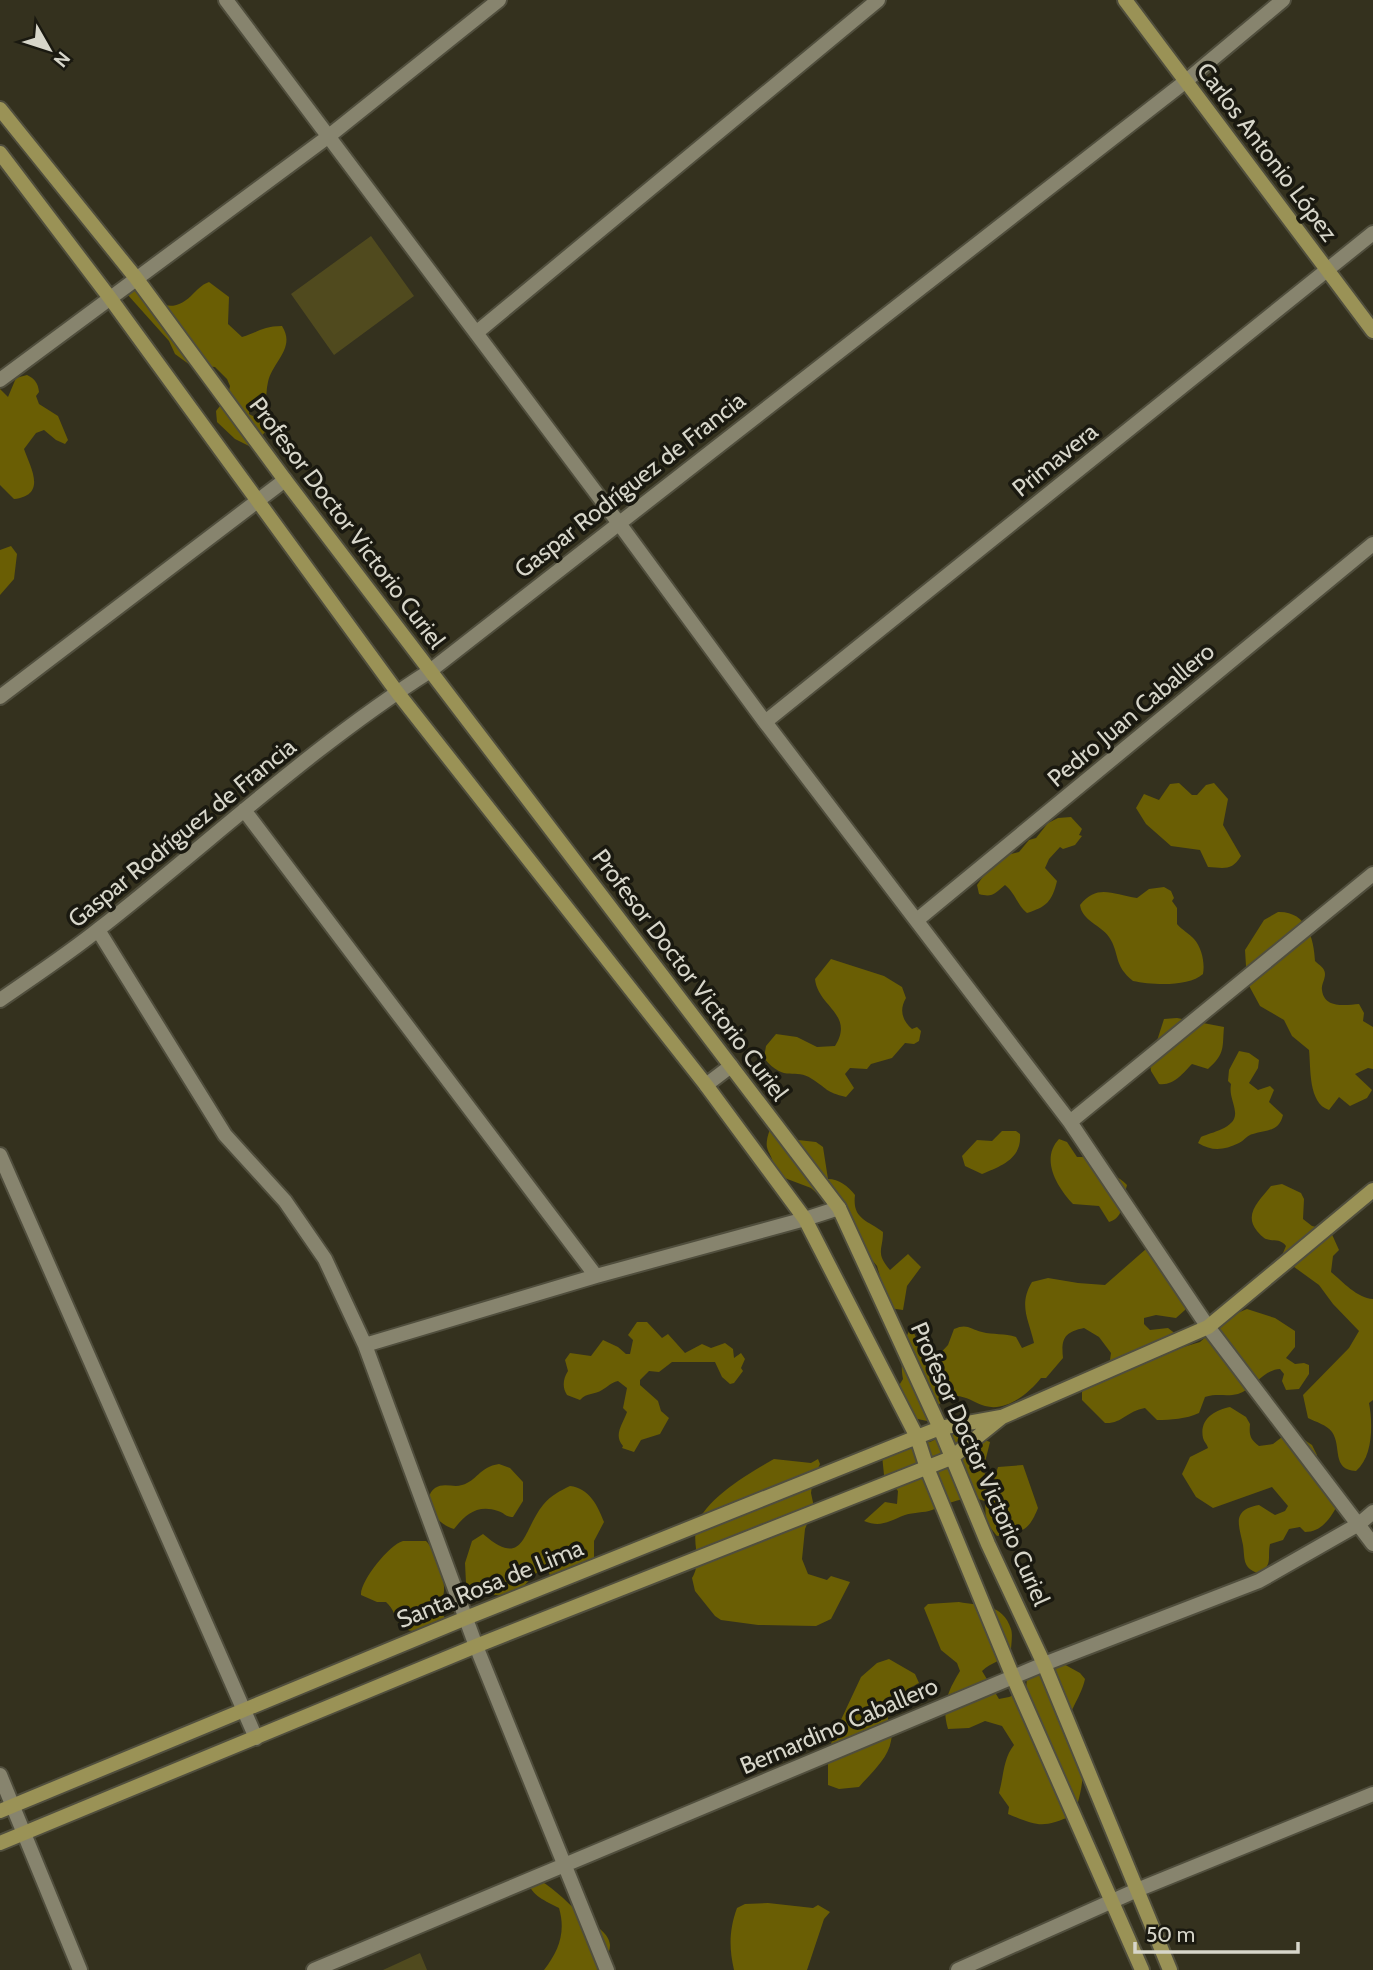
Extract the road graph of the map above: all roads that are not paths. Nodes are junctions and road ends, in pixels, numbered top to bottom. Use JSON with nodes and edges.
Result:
{"nodes":[{"id":1,"x":226,"y":0,"type":"edge"},
{"id":2,"x":499,"y":0,"type":"edge"},
{"id":3,"x":878,"y":0,"type":"edge"},
{"id":4,"x":1125,"y":0,"type":"edge"},
{"id":5,"x":1283,"y":0,"type":"edge"},
{"id":6,"x":1186,"y":82,"type":"junction"},
{"id":7,"x":0,"y":110,"type":"edge"},
{"id":8,"x":329,"y":136,"type":"junction"},
{"id":9,"x":0,"y":153,"type":"edge"},
{"id":10,"x":1373,"y":233,"type":"edge"},
{"id":11,"x":1328,"y":270,"type":"junction"},
{"id":12,"x":136,"y":278,"type":"junction"},
{"id":13,"x":110,"y":298,"type":"junction"},
{"id":14,"x":1373,"y":331,"type":"edge"},
{"id":15,"x":476,"y":333,"type":"junction"},
{"id":16,"x":0,"y":380,"type":"edge"},
{"id":17,"x":285,"y":480,"type":"junction"},
{"id":18,"x":257,"y":501,"type":"junction"},
{"id":19,"x":618,"y":522,"type":"junction"},
{"id":20,"x":1373,"y":544,"type":"edge"},
{"id":21,"x":430,"y":671,"type":"junction"},
{"id":22,"x":397,"y":692,"type":"junction"},
{"id":23,"x":0,"y":697,"type":"edge"},
{"id":24,"x":765,"y":722,"type":"junction"},
{"id":25,"x":244,"y":810,"type":"junction"},
{"id":26,"x":1373,"y":874,"type":"edge"},
{"id":27,"x":917,"y":920,"type":"junction"},
{"id":28,"x":98,"y":930,"type":"junction"},
{"id":29,"x":0,"y":1000,"type":"edge"},
{"id":30,"x":731,"y":1066,"type":"junction"},
{"id":31,"x":706,"y":1086,"type":"junction"},
{"id":32,"x":1070,"y":1122,"type":"junction"},
{"id":33,"x":0,"y":1155,"type":"edge"},
{"id":34,"x":1373,"y":1190,"type":"edge"},
{"id":35,"x":839,"y":1208,"type":"junction"},
{"id":36,"x":806,"y":1219,"type":"junction"},
{"id":37,"x":596,"y":1276,"type":"junction"},
{"id":38,"x":1208,"y":1327,"type":"junction"},
{"id":39,"x":365,"y":1345,"type":"junction"},
{"id":40,"x":1002,"y":1417,"type":"junction"},
{"id":41,"x":940,"y":1428,"type":"junction"},
{"id":42,"x":917,"y":1437,"type":"junction"},
{"id":43,"x":951,"y":1458,"type":"junction"},
{"id":44,"x":927,"y":1468,"type":"junction"},
{"id":45,"x":1373,"y":1512,"type":"edge"},
{"id":46,"x":1359,"y":1524,"type":"junction"},
{"id":47,"x":1373,"y":1544,"type":"edge"},
{"id":48,"x":466,"y":1618,"type":"junction"},
{"id":49,"x":476,"y":1646,"type":"junction"},
{"id":50,"x":1044,"y":1664,"type":"junction"},
{"id":51,"x":1013,"y":1677,"type":"junction"},
{"id":52,"x":243,"y":1710,"type":"junction"},
{"id":53,"x":256,"y":1738,"type":"junction"},
{"id":54,"x":0,"y":1775,"type":"edge"},
{"id":55,"x":1373,"y":1794,"type":"edge"},
{"id":56,"x":6,"y":1809,"type":"edge"},
{"id":57,"x":25,"y":1833,"type":"junction"},
{"id":58,"x":0,"y":1843,"type":"edge"},
{"id":59,"x":564,"y":1868,"type":"junction"},
{"id":60,"x":1137,"y":1890,"type":"junction"},
{"id":61,"x":1112,"y":1903,"type":"junction"},
{"id":62,"x":80,"y":1970,"type":"edge"},
{"id":63,"x":314,"y":1970,"type":"edge"},
{"id":64,"x":607,"y":1970,"type":"edge"},
{"id":65,"x":958,"y":1970,"type":"edge"},
{"id":66,"x":1142,"y":1970,"type":"edge"},
{"id":67,"x":1170,"y":1970,"type":"edge"}],
"edges":[{"from":1,"to":8,"type":"street"},
{"from":2,"to":8,"type":"street"},
{"from":3,"to":15,"type":"street"},
{"from":4,"to":6,"type":"main road","name":"Carlos Antonio López"},
{"from":5,"to":6,"type":"street","name":"Gaspar Rodríguez de Francia"},
{"from":6,"to":11,"type":"main road","name":"Carlos Antonio López"},
{"from":6,"to":19,"type":"street","name":"Gaspar Rodríguez de Francia"},
{"from":7,"to":12,"type":"main road","name":"Profesor Doctor Victorio Curiel"},
{"from":8,"to":12,"type":"street"},
{"from":8,"to":15,"type":"street"},
{"from":9,"to":13,"type":"main road","name":"Profesor Doctor Victorio Curiel"},
{"from":10,"to":11,"type":"street","name":"Primavera"},
{"from":11,"to":14,"type":"main road","name":"Carlos Antonio López"},
{"from":11,"to":24,"type":"street","name":"Primavera"},
{"from":12,"to":13,"type":"street"},
{"from":12,"to":17,"type":"main road","name":"Profesor Doctor Victorio Curiel"},
{"from":13,"to":16,"type":"street"},
{"from":13,"to":18,"type":"main road","name":"Profesor Doctor Victorio Curiel"},
{"from":15,"to":19,"type":"street"},
{"from":17,"to":18,"type":"street"},
{"from":17,"to":21,"type":"main road","name":"Profesor Doctor Victorio Curiel"},
{"from":18,"to":22,"type":"main road","name":"Profesor Doctor Victorio Curiel"},
{"from":18,"to":23,"type":"street"},
{"from":19,"to":21,"type":"street","name":"Gaspar Rodríguez de Francia"},
{"from":19,"to":24,"type":"street"},
{"from":20,"to":27,"type":"street","name":"Pedro Juan Caballero"},
{"from":21,"to":22,"type":"street","name":"Gaspar Rodríguez de Francia"},
{"from":21,"to":30,"type":"main road","name":"Profesor Doctor Victorio Curiel"},
{"from":22,"to":25,"type":"street","name":"Gaspar Rodríguez de Francia"},
{"from":22,"to":31,"type":"main road","name":"Profesor Doctor Victorio Curiel"},
{"from":24,"to":27,"type":"street"},
{"from":25,"to":28,"type":"street","name":"Gaspar Rodríguez de Francia"},
{"from":25,"to":37,"type":"street"},
{"from":26,"to":32,"type":"street"},
{"from":27,"to":32,"type":"street"},
{"from":28,"to":29,"type":"street","name":"Gaspar Rodríguez de Francia"},
{"from":28,"to":39,"type":"street"},
{"from":30,"to":31,"type":"street"},
{"from":30,"to":35,"type":"main road","name":"Profesor Doctor Victorio Curiel"},
{"from":31,"to":36,"type":"main road","name":"Profesor Doctor Victorio Curiel"},
{"from":32,"to":38,"type":"street"},
{"from":33,"to":52,"type":"street"},
{"from":34,"to":38,"type":"main road"},
{"from":35,"to":36,"type":"street"},
{"from":35,"to":41,"type":"main road","name":"Profesor Doctor Victorio Curiel"},
{"from":36,"to":37,"type":"street"},
{"from":36,"to":42,"type":"main road","name":"Profesor Doctor Victorio Curiel"},
{"from":37,"to":39,"type":"street"},
{"from":38,"to":40,"type":"main road"},
{"from":38,"to":46,"type":"street"},
{"from":39,"to":48,"type":"street"},
{"from":40,"to":41,"type":"main road","name":"Santa Rosa de Lima"},
{"from":40,"to":43,"type":"main road"},
{"from":41,"to":42,"type":"main road","name":"Santa Rosa de Lima"},
{"from":41,"to":43,"type":"main road","name":"Profesor Doctor Victorio Curiel"},
{"from":42,"to":44,"type":"main road","name":"Profesor Doctor Victorio Curiel"},
{"from":42,"to":48,"type":"main road","name":"Santa Rosa de Lima"},
{"from":43,"to":44,"type":"main road"},
{"from":43,"to":50,"type":"main road","name":"Profesor Doctor Victorio Curiel"},
{"from":44,"to":49,"type":"main road"},
{"from":44,"to":51,"type":"main road","name":"Profesor Doctor Victorio Curiel"},
{"from":45,"to":46,"type":"street","name":"Bernardino Caballero"},
{"from":46,"to":47,"type":"street"},
{"from":46,"to":50,"type":"street","name":"Bernardino Caballero"},
{"from":48,"to":49,"type":"street"},
{"from":48,"to":52,"type":"main road","name":"Santa Rosa de Lima"},
{"from":49,"to":53,"type":"main road"},
{"from":49,"to":59,"type":"street"},
{"from":50,"to":51,"type":"street","name":"Bernardino Caballero"},
{"from":50,"to":60,"type":"main road","name":"Profesor Doctor Victorio Curiel"},
{"from":51,"to":59,"type":"street","name":"Bernardino Caballero"},
{"from":51,"to":61,"type":"main road","name":"Profesor Doctor Victorio Curiel"},
{"from":52,"to":53,"type":"street"},
{"from":52,"to":56,"type":"main road","name":"Santa Rosa de Lima"},
{"from":53,"to":57,"type":"main road"},
{"from":54,"to":56,"type":"street"},
{"from":55,"to":60,"type":"street"},
{"from":56,"to":57,"type":"street"},
{"from":57,"to":58,"type":"main road"},
{"from":57,"to":62,"type":"street"},
{"from":59,"to":63,"type":"street","name":"Bernardino Caballero"},
{"from":59,"to":64,"type":"street"},
{"from":60,"to":61,"type":"street"},
{"from":60,"to":67,"type":"main road","name":"Profesor Doctor Victorio Curiel"},
{"from":61,"to":65,"type":"street"},
{"from":61,"to":66,"type":"main road","name":"Profesor Doctor Victorio Curiel"}]}
